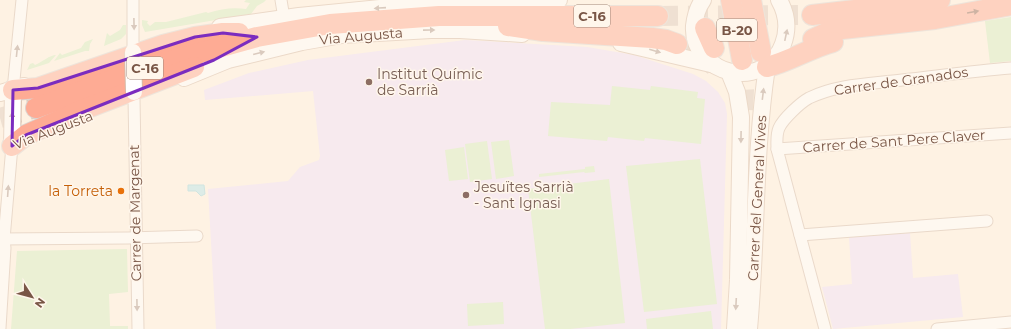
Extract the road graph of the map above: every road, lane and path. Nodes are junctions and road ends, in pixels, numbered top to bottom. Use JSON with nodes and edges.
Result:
{"nodes":[{"id":1,"x":22,"y":0,"type":"edge"},
{"id":2,"x":133,"y":0,"type":"edge"},
{"id":3,"x":281,"y":0,"type":"edge"},
{"id":4,"x":559,"y":0,"type":"edge"},
{"id":5,"x":703,"y":0,"type":"edge"},
{"id":6,"x":731,"y":0,"type":"edge"},
{"id":7,"x":751,"y":0,"type":"edge"},
{"id":8,"x":779,"y":0,"type":"edge"},
{"id":9,"x":940,"y":0,"type":"edge"},
{"id":10,"x":1011,"y":5,"type":"edge"},
{"id":11,"x":474,"y":6,"type":"edge"},
{"id":12,"x":812,"y":15,"type":"tunnel mouth"},
{"id":13,"x":658,"y":16,"type":"tunnel mouth"},
{"id":14,"x":284,"y":18,"type":"junction"},
{"id":15,"x":934,"y":19,"type":"junction"},
{"id":16,"x":705,"y":28,"type":"dead end"},
{"id":17,"x":257,"y":37,"type":"junction"},
{"id":18,"x":813,"y":39,"type":"dead end"},
{"id":19,"x":677,"y":44,"type":"tunnel mouth"},
{"id":20,"x":133,"y":50,"type":"junction"},
{"id":21,"x":714,"y":57,"type":"junction"},
{"id":22,"x":764,"y":59,"type":"junction"},
{"id":23,"x":736,"y":66,"type":"junction"},
{"id":24,"x":1011,"y":68,"type":"edge"},
{"id":25,"x":6,"y":91,"type":"edge"},
{"id":26,"x":134,"y":95,"type":"junction"},
{"id":27,"x":36,"y":108,"type":"tunnel mouth"},
{"id":28,"x":1011,"y":133,"type":"edge"},
{"id":29,"x":6,"y":148,"type":"edge"},
{"id":30,"x":777,"y":149,"type":"junction"},
{"id":31,"x":987,"y":221,"type":"dead end"},
{"id":32,"x":800,"y":235,"type":"junction"},
{"id":33,"x":197,"y":236,"type":"dead end"},
{"id":34,"x":136,"y":238,"type":"junction"},
{"id":35,"x":2,"y":239,"type":"edge"},
{"id":36,"x":1011,"y":322,"type":"edge"},
{"id":37,"x":0,"y":328,"type":"edge"},
{"id":38,"x":138,"y":329,"type":"edge"},
{"id":39,"x":735,"y":329,"type":"edge"},
{"id":40,"x":749,"y":329,"type":"edge"},
{"id":41,"x":825,"y":329,"type":"edge"},
{"id":42,"x":937,"y":329,"type":"edge"}],
"edges":[{"from":25,"to":1,"type":"street","one_way":true},
{"from":2,"to":20,"type":"street","one_way":true},
{"from":3,"to":14,"type":"street"},
{"from":4,"to":11,"type":"street","name":"Via Augusta"},
{"from":5,"to":21,"type":"street"},
{"from":6,"to":23,"type":"highway","number":"B-20"},
{"from":7,"to":22,"type":"highway","number":"B-20"},
{"from":22,"to":8,"type":"street","one_way":true},
{"from":9,"to":12,"type":"highway"},
{"from":15,"to":10,"type":"highway","one_way":true},
{"from":11,"to":13,"type":"highway","number":"C-16"},
{"from":11,"to":14,"type":"street","name":"Via Augusta","one_way":true},
{"from":11,"to":17,"type":"highway","number":"C-16"},
{"from":11,"to":19,"type":"highway"},
{"from":14,"to":20,"type":"street","name":"Via Augusta"},
{"from":15,"to":18,"type":"highway"},
{"from":15,"to":22,"type":"highway"},
{"from":16,"to":21,"type":"highway"},
{"from":17,"to":25,"type":"highway"},
{"from":17,"to":27,"type":"highway","number":"C-16"},
{"from":17,"to":29,"type":"highway"},
{"from":20,"to":25,"type":"street","name":"Via Augusta"},
{"from":20,"to":26,"type":"street","bridge":true},
{"from":21,"to":23,"type":"street"},
{"from":26,"to":21,"type":"street","name":"Via Augusta","one_way":true},
{"from":22,"to":23,"type":"street"},
{"from":40,"to":22,"type":"street","name":"Carrer del General Vives","one_way":true},
{"from":23,"to":39,"type":"street","name":"Carrer del General Vives","one_way":true},
{"from":24,"to":30,"type":"street","name":"Carrer de Granados"},
{"from":29,"to":25,"type":"street","one_way":true},
{"from":26,"to":29,"type":"street","name":"Via Augusta"},
{"from":26,"to":34,"type":"street","name":"Carrer de Margenat"},
{"from":28,"to":30,"type":"street","name":"Carrer de Sant Pere Claver"},
{"from":35,"to":29,"type":"street","one_way":true},
{"from":30,"to":32,"type":"street"},
{"from":31,"to":32,"type":"street"},
{"from":32,"to":41,"type":"street"},
{"from":33,"to":34,"type":"street"},
{"from":34,"to":35,"type":"street"},
{"from":34,"to":38,"type":"street","name":"Carrer de Margenat","one_way":true},
{"from":35,"to":37,"type":"street"},
{"from":36,"to":42,"type":"street"}]}
